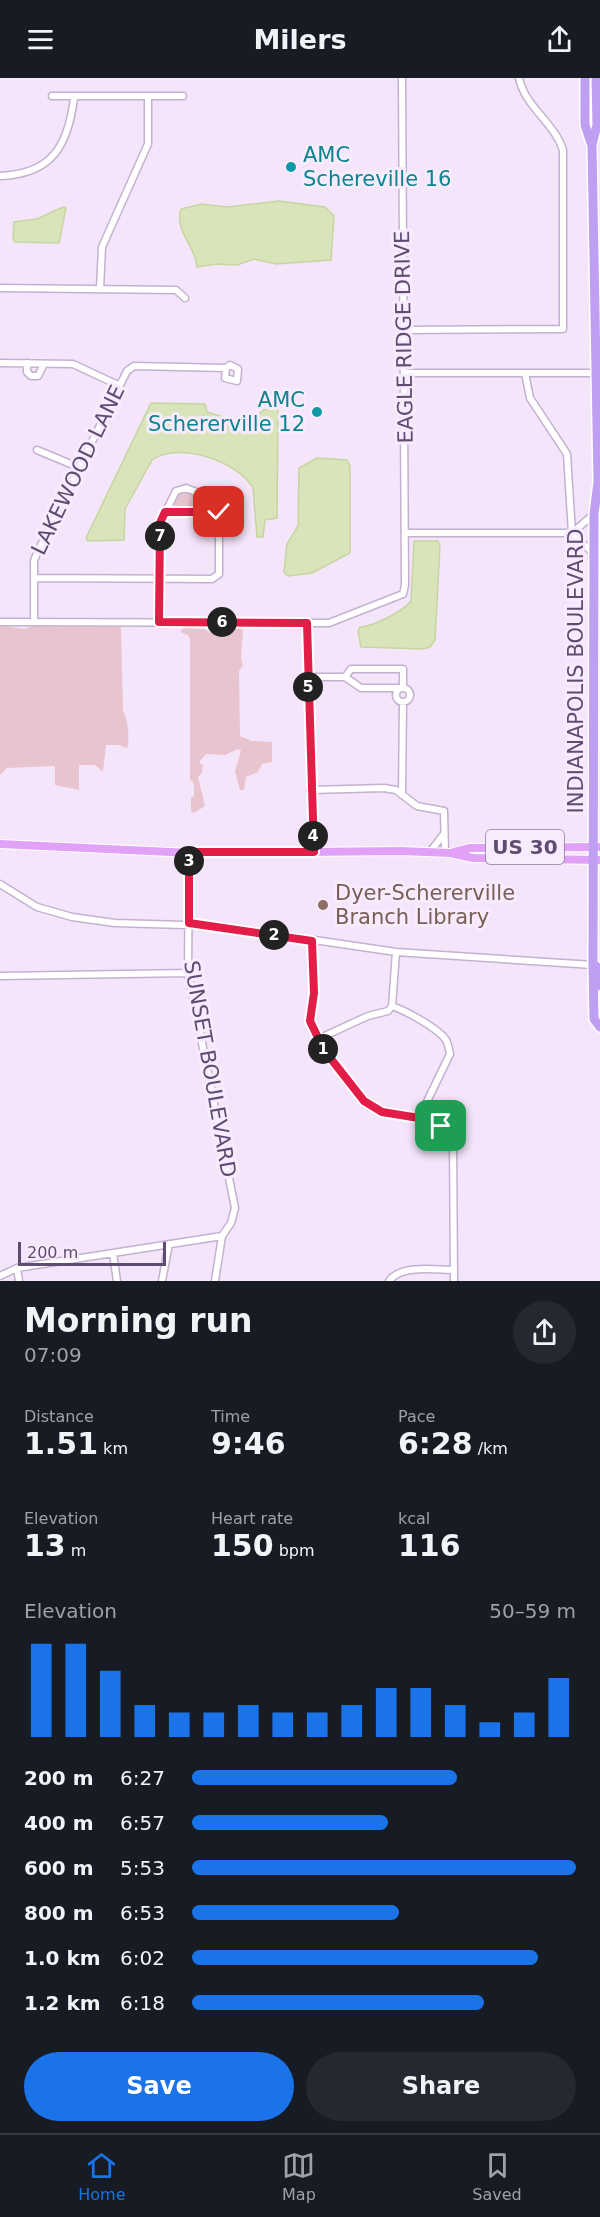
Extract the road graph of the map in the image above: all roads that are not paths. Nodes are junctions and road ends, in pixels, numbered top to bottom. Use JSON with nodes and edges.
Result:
{"nodes":[{"id":1,"x":402,"y":78,"type":"edge"},
{"id":2,"x":519,"y":78,"type":"edge"},
{"id":3,"x":585,"y":78,"type":"edge"},
{"id":4,"x":596,"y":78,"type":"edge"},
{"id":5,"x":52,"y":96,"type":"dead end"},
{"id":6,"x":148,"y":96,"type":"junction"},
{"id":7,"x":183,"y":96,"type":"dead end"},
{"id":8,"x":74,"y":98,"type":"junction"},
{"id":9,"x":592,"y":145,"type":"junction"},
{"id":10,"x":0,"y":176,"type":"edge"},
{"id":11,"x":0,"y":288,"type":"edge"},
{"id":12,"x":100,"y":290,"type":"junction"},
{"id":13,"x":185,"y":298,"type":"dead end"},
{"id":14,"x":404,"y":330,"type":"junction"},
{"id":15,"x":0,"y":363,"type":"edge"},
{"id":16,"x":27,"y":363,"type":"junction"},
{"id":17,"x":44,"y":364,"type":"junction"},
{"id":18,"x":226,"y":368,"type":"dead end"},
{"id":19,"x":406,"y":373,"type":"junction"},
{"id":20,"x":525,"y":373,"type":"junction"},
{"id":21,"x":598,"y":373,"type":"edge"},
{"id":22,"x":118,"y":385,"type":"junction"},
{"id":23,"x":37,"y":450,"type":"dead end"},
{"id":24,"x":78,"y":467,"type":"junction"},
{"id":25,"x":598,"y":482,"type":"junction"},
{"id":26,"x":600,"y":495,"type":"edge"},
{"id":27,"x":165,"y":512,"type":"junction"},
{"id":28,"x":219,"y":512,"type":"junction"},
{"id":29,"x":594,"y":514,"type":"junction"},
{"id":30,"x":405,"y":533,"type":"junction"},
{"id":31,"x":572,"y":533,"type":"junction"},
{"id":32,"x":594,"y":555,"type":"junction"},
{"id":33,"x":34,"y":578,"type":"junction"},
{"id":34,"x":159,"y":579,"type":"junction"},
{"id":35,"x":0,"y":622,"type":"edge"},
{"id":36,"x":34,"y":622,"type":"junction"},
{"id":37,"x":159,"y":622,"type":"junction"},
{"id":38,"x":307,"y":623,"type":"junction"},
{"id":39,"x":308,"y":677,"type":"junction"},
{"id":40,"x":345,"y":677,"type":"junction"},
{"id":41,"x":402,"y":688,"type":"junction"},
{"id":42,"x":310,"y":790,"type":"junction"},
{"id":43,"x":402,"y":795,"type":"junction"},
{"id":44,"x":445,"y":829,"type":"junction"},
{"id":45,"x":0,"y":844,"type":"edge"},
{"id":46,"x":597,"y":847,"type":"edge"},
{"id":47,"x":189,"y":852,"type":"junction"},
{"id":48,"x":314,"y":852,"type":"junction"},
{"id":49,"x":430,"y":852,"type":"junction"},
{"id":50,"x":447,"y":853,"type":"junction"},
{"id":51,"x":597,"y":860,"type":"edge"},
{"id":52,"x":0,"y":884,"type":"edge"},
{"id":53,"x":189,"y":923,"type":"junction"},
{"id":54,"x":312,"y":941,"type":"junction"},
{"id":55,"x":396,"y":952,"type":"junction"},
{"id":56,"x":579,"y":965,"type":"junction"},
{"id":57,"x":593,"y":965,"type":"junction"},
{"id":58,"x":188,"y":973,"type":"junction"},
{"id":59,"x":0,"y":976,"type":"edge"},
{"id":60,"x":597,"y":982,"type":"edge"},
{"id":61,"x":392,"y":1006,"type":"junction"},
{"id":62,"x":600,"y":1027,"type":"edge"},
{"id":63,"x":318,"y":1039,"type":"junction"},
{"id":64,"x":419,"y":1118,"type":"junction"},
{"id":65,"x":222,"y":1236,"type":"junction"},
{"id":66,"x":169,"y":1244,"type":"junction"},
{"id":67,"x":113,"y":1253,"type":"junction"},
{"id":68,"x":17,"y":1268,"type":"junction"},
{"id":69,"x":454,"y":1270,"type":"junction"},
{"id":70,"x":0,"y":1276,"type":"edge"},
{"id":71,"x":19,"y":1281,"type":"edge"},
{"id":72,"x":117,"y":1281,"type":"edge"},
{"id":73,"x":162,"y":1281,"type":"edge"},
{"id":74,"x":215,"y":1281,"type":"edge"},
{"id":75,"x":389,"y":1281,"type":"edge"},
{"id":76,"x":454,"y":1281,"type":"edge"}],
"edges":[{"from":1,"to":14,"type":"street","name":"EAGLE RIDGE DRIVE"},
{"from":2,"to":14,"type":"street"},
{"from":3,"to":9,"type":"highway","name":"INDIANAPOLIS BOULEVARD"},
{"from":4,"to":9,"type":"highway","name":"INDIANAPOLIS BOULEVARD"},
{"from":5,"to":8,"type":"street"},
{"from":6,"to":7,"type":"street"},
{"from":6,"to":8,"type":"street"},
{"from":6,"to":12,"type":"street"},
{"from":8,"to":10,"type":"street"},
{"from":9,"to":21,"type":"highway","name":"INDIANAPOLIS BOULEVARD"},
{"from":11,"to":12,"type":"street"},
{"from":12,"to":13,"type":"street"},
{"from":14,"to":19,"type":"street","name":"EAGLE RIDGE DRIVE"},
{"from":15,"to":16,"type":"street"},
{"from":16,"to":17,"type":"street"},
{"from":16,"to":17,"type":"street"},
{"from":17,"to":22,"type":"street"},
{"from":18,"to":22,"type":"street","name":"LAKEWOOD LANE"},
{"from":19,"to":20,"type":"street"},
{"from":19,"to":30,"type":"street","name":"EAGLE RIDGE DRIVE"},
{"from":20,"to":21,"type":"street"},
{"from":20,"to":31,"type":"street"},
{"from":21,"to":25,"type":"highway","name":"INDIANAPOLIS BOULEVARD"},
{"from":22,"to":24,"type":"street","name":"LAKEWOOD LANE"},
{"from":23,"to":24,"type":"street"},
{"from":24,"to":33,"type":"street","name":"LAKEWOOD LANE"},
{"from":25,"to":26,"type":"highway","name":"INDIANAPOLIS BOULEVARD"},
{"from":25,"to":29,"type":"highway","name":"INDIANAPOLIS BOULEVARD"},
{"from":27,"to":28,"type":"street"},
{"from":27,"to":28,"type":"street"},
{"from":27,"to":34,"type":"street"},
{"from":28,"to":34,"type":"street"},
{"from":29,"to":31,"type":"street"},
{"from":29,"to":32,"type":"highway","name":"INDIANAPOLIS BOULEVARD"},
{"from":30,"to":31,"type":"street"},
{"from":30,"to":38,"type":"street","name":"EAGLE RIDGE DRIVE"},
{"from":31,"to":32,"type":"street"},
{"from":32,"to":46,"type":"highway","name":"INDIANAPOLIS BOULEVARD"},
{"from":33,"to":34,"type":"street"},
{"from":33,"to":36,"type":"street","name":"LAKEWOOD LANE"},
{"from":34,"to":37,"type":"street"},
{"from":35,"to":36,"type":"street"},
{"from":36,"to":37,"type":"street"},
{"from":37,"to":38,"type":"street"},
{"from":38,"to":39,"type":"street"},
{"from":39,"to":40,"type":"street"},
{"from":39,"to":42,"type":"street"},
{"from":40,"to":41,"type":"street"},
{"from":40,"to":41,"type":"street"},
{"from":41,"to":43,"type":"street"},
{"from":42,"to":43,"type":"street"},
{"from":42,"to":48,"type":"street"},
{"from":43,"to":44,"type":"street"},
{"from":44,"to":49,"type":"street"},
{"from":44,"to":50,"type":"street"},
{"from":45,"to":47,"type":"main road","number":"US 30"},
{"from":46,"to":50,"type":"main road","number":"US 30"},
{"from":46,"to":51,"type":"highway","name":"INDIANAPOLIS BOULEVARD"},
{"from":47,"to":48,"type":"main road","number":"US 30"},
{"from":47,"to":53,"type":"street","name":"SUNSET BOULEVARD"},
{"from":48,"to":49,"type":"main road","number":"US 30"},
{"from":49,"to":50,"type":"main road","number":"US 30"},
{"from":50,"to":51,"type":"main road","number":"US 30"},
{"from":51,"to":57,"type":"highway","name":"INDIANAPOLIS BOULEVARD"},
{"from":52,"to":53,"type":"street"},
{"from":53,"to":54,"type":"street"},
{"from":53,"to":58,"type":"street","name":"SUNSET BOULEVARD"},
{"from":54,"to":55,"type":"street"},
{"from":54,"to":63,"type":"street"},
{"from":55,"to":56,"type":"street"},
{"from":55,"to":61,"type":"street"},
{"from":56,"to":57,"type":"street"},
{"from":56,"to":60,"type":"street"},
{"from":57,"to":60,"type":"highway","name":"INDIANAPOLIS BOULEVARD"},
{"from":58,"to":59,"type":"street"},
{"from":58,"to":65,"type":"street","name":"SUNSET BOULEVARD"},
{"from":60,"to":62,"type":"highway","name":"INDIANAPOLIS BOULEVARD"},
{"from":61,"to":63,"type":"street"},
{"from":61,"to":64,"type":"street"},
{"from":63,"to":64,"type":"street"},
{"from":64,"to":69,"type":"street"},
{"from":65,"to":66,"type":"street"},
{"from":65,"to":74,"type":"street","name":"SUNSET BOULEVARD"},
{"from":66,"to":67,"type":"street"},
{"from":66,"to":73,"type":"street"},
{"from":67,"to":68,"type":"street"},
{"from":67,"to":72,"type":"street"},
{"from":68,"to":70,"type":"street"},
{"from":68,"to":71,"type":"street"},
{"from":69,"to":75,"type":"street"},
{"from":69,"to":76,"type":"street"}]}
